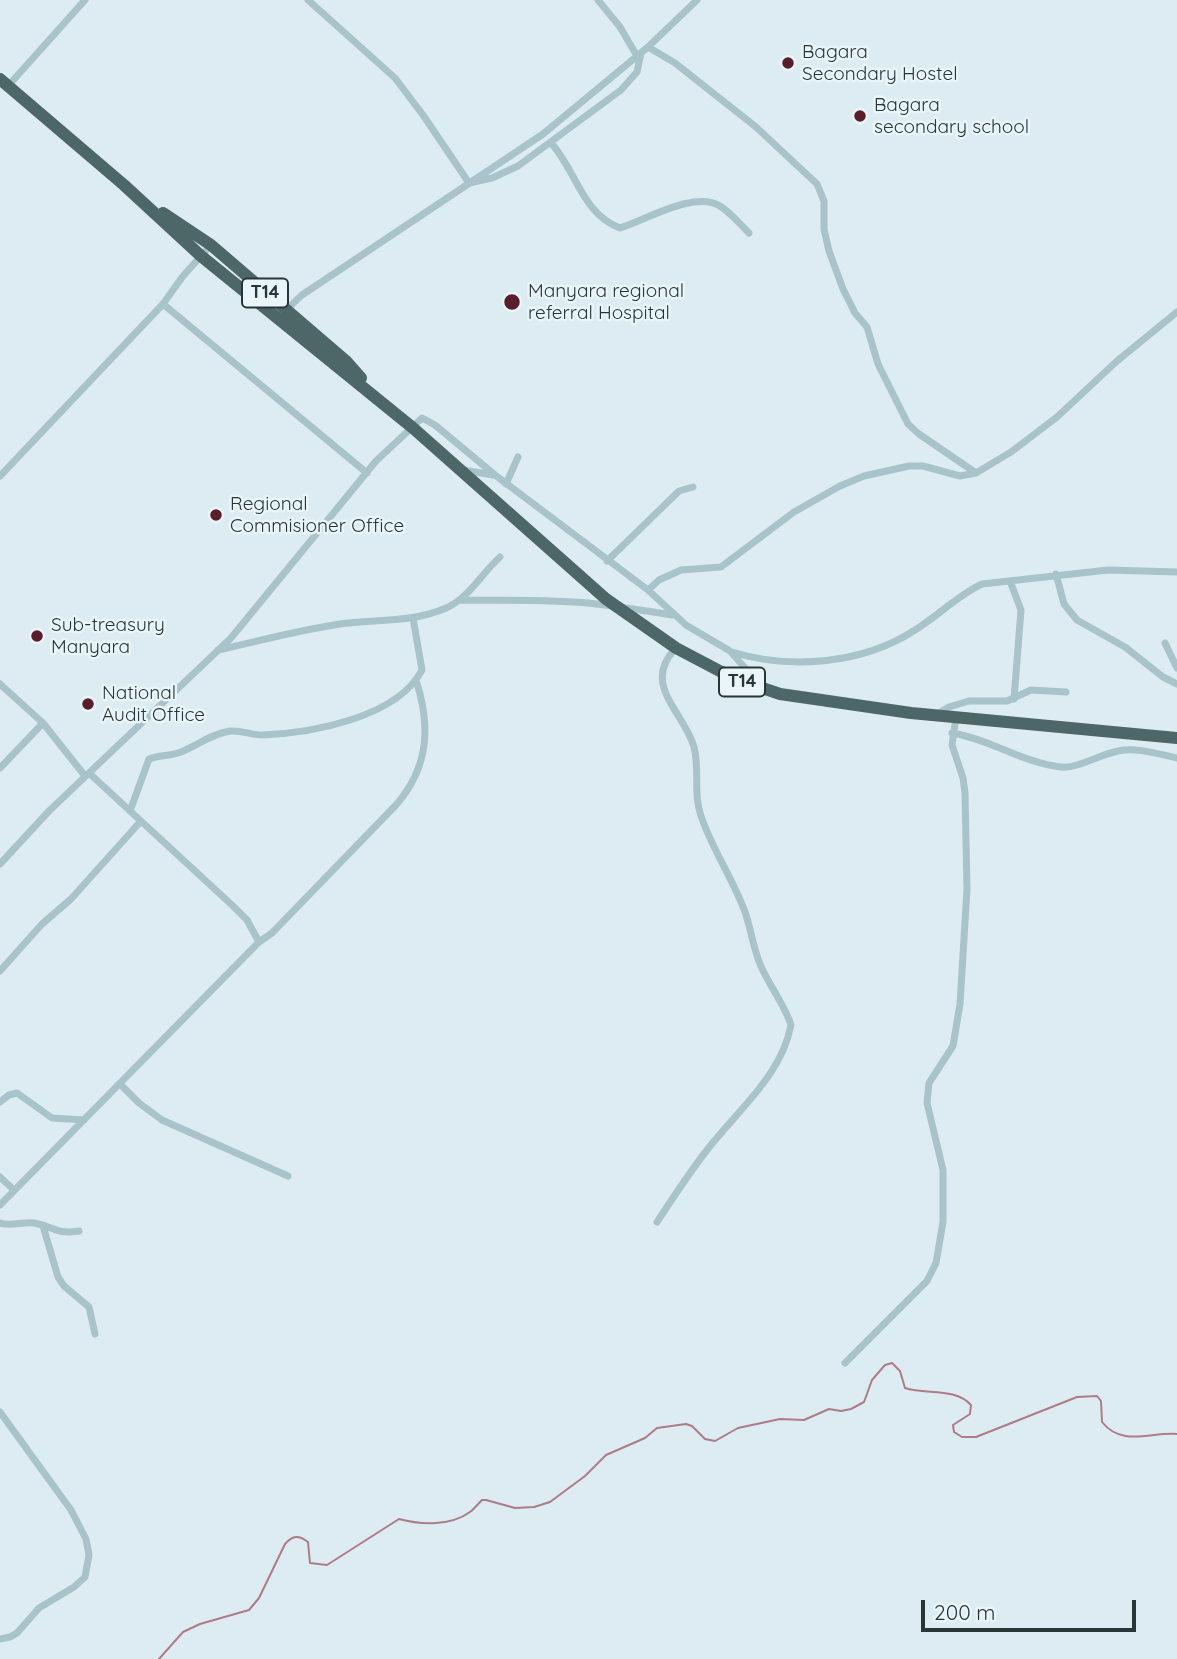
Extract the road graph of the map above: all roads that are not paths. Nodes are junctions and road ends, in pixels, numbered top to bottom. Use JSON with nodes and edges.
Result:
{"nodes":[{"id":1,"x":85,"y":0,"type":"edge"},
{"id":2,"x":308,"y":0,"type":"edge"},
{"id":3,"x":598,"y":0,"type":"edge"},
{"id":4,"x":697,"y":0,"type":"edge"},
{"id":5,"x":648,"y":47,"type":"junction"},
{"id":6,"x":639,"y":55,"type":"junction"},
{"id":7,"x":4,"y":82,"type":"edge"},
{"id":8,"x":551,"y":142,"type":"junction"},
{"id":9,"x":469,"y":183,"type":"junction"},
{"id":10,"x":124,"y":186,"type":"junction"},
{"id":11,"x":749,"y":233,"type":"dead end"},
{"id":12,"x":211,"y":245,"type":"junction"},
{"id":13,"x":201,"y":256,"type":"junction"},
{"id":14,"x":163,"y":304,"type":"junction"},
{"id":15,"x":1177,"y":312,"type":"edge"},
{"id":16,"x":282,"y":314,"type":"junction"},
{"id":17,"x":413,"y":428,"type":"junction"},
{"id":18,"x":518,"y":457,"type":"dead end"},
{"id":19,"x":459,"y":469,"type":"junction"},
{"id":20,"x":367,"y":473,"type":"junction"},
{"id":21,"x":976,"y":473,"type":"junction"},
{"id":22,"x":495,"y":475,"type":"junction"},
{"id":23,"x":0,"y":476,"type":"edge"},
{"id":24,"x":506,"y":484,"type":"junction"},
{"id":25,"x":693,"y":487,"type":"dead end"},
{"id":26,"x":500,"y":557,"type":"dead end"},
{"id":27,"x":607,"y":561,"type":"junction"},
{"id":28,"x":1177,"y":572,"type":"edge"},
{"id":29,"x":1056,"y":574,"type":"junction"},
{"id":30,"x":1010,"y":581,"type":"junction"},
{"id":31,"x":648,"y":590,"type":"junction"},
{"id":32,"x":460,"y":600,"type":"junction"},
{"id":33,"x":619,"y":609,"type":"junction"},
{"id":34,"x":673,"y":615,"type":"junction"},
{"id":35,"x":413,"y":618,"type":"junction"},
{"id":36,"x":1165,"y":643,"type":"dead end"},
{"id":37,"x":676,"y":648,"type":"junction"},
{"id":38,"x":217,"y":650,"type":"junction"},
{"id":39,"x":730,"y":651,"type":"junction"},
{"id":40,"x":1177,"y":668,"type":"edge"},
{"id":41,"x":416,"y":680,"type":"junction"},
{"id":42,"x":0,"y":684,"type":"edge"},
{"id":43,"x":1177,"y":684,"type":"edge"},
{"id":44,"x":765,"y":691,"type":"junction"},
{"id":45,"x":1066,"y":692,"type":"dead end"},
{"id":46,"x":1014,"y":699,"type":"junction"},
{"id":47,"x":935,"y":715,"type":"junction"},
{"id":48,"x":956,"y":717,"type":"junction"},
{"id":49,"x":43,"y":723,"type":"junction"},
{"id":50,"x":952,"y":733,"type":"junction"},
{"id":51,"x":1177,"y":738,"type":"edge"},
{"id":52,"x":1177,"y":758,"type":"edge"},
{"id":53,"x":0,"y":768,"type":"edge"},
{"id":54,"x":87,"y":774,"type":"junction"},
{"id":55,"x":130,"y":811,"type":"junction"},
{"id":56,"x":141,"y":821,"type":"junction"},
{"id":57,"x":0,"y":864,"type":"edge"},
{"id":58,"x":259,"y":942,"type":"junction"},
{"id":59,"x":0,"y":971,"type":"edge"},
{"id":60,"x":120,"y":1084,"type":"junction"},
{"id":61,"x":0,"y":1102,"type":"edge"},
{"id":62,"x":84,"y":1120,"type":"junction"},
{"id":63,"x":288,"y":1176,"type":"dead end"},
{"id":64,"x":0,"y":1177,"type":"edge"},
{"id":65,"x":14,"y":1190,"type":"junction"},
{"id":66,"x":0,"y":1205,"type":"edge"},
{"id":67,"x":657,"y":1222,"type":"dead end"},
{"id":68,"x":0,"y":1223,"type":"edge"},
{"id":69,"x":43,"y":1226,"type":"junction"},
{"id":70,"x":79,"y":1231,"type":"dead end"},
{"id":71,"x":95,"y":1334,"type":"dead end"},
{"id":72,"x":845,"y":1363,"type":"dead end"},
{"id":73,"x":0,"y":1412,"type":"edge"},
{"id":74,"x":0,"y":1639,"type":"edge"}],
"edges":[{"from":1,"to":7,"type":"street"},
{"from":2,"to":9,"type":"street"},
{"from":3,"to":6,"type":"street"},
{"from":4,"to":5,"type":"street"},
{"from":5,"to":6,"type":"street"},
{"from":5,"to":21,"type":"street"},
{"from":6,"to":8,"type":"street"},
{"from":6,"to":9,"type":"street"},
{"from":7,"to":10,"type":"highway","number":"T14"},
{"from":8,"to":9,"type":"street"},
{"from":8,"to":11,"type":"street"},
{"from":9,"to":16,"type":"street"},
{"from":10,"to":12,"type":"highway","number":"T14"},
{"from":10,"to":13,"type":"highway","number":"T14"},
{"from":12,"to":13,"type":"street"},
{"from":12,"to":16,"type":"highway","number":"T14"},
{"from":13,"to":14,"type":"street"},
{"from":13,"to":16,"type":"highway","number":"T14"},
{"from":14,"to":20,"type":"street"},
{"from":14,"to":23,"type":"street"},
{"from":15,"to":21,"type":"street"},
{"from":16,"to":17,"type":"highway","number":"T14"},
{"from":17,"to":19,"type":"highway","number":"T14"},
{"from":17,"to":20,"type":"street"},
{"from":17,"to":22,"type":"street"},
{"from":18,"to":24,"type":"street"},
{"from":19,"to":22,"type":"street"},
{"from":19,"to":33,"type":"highway","number":"T14"},
{"from":20,"to":38,"type":"street"},
{"from":21,"to":31,"type":"street"},
{"from":22,"to":24,"type":"street"},
{"from":24,"to":27,"type":"street"},
{"from":25,"to":27,"type":"street"},
{"from":26,"to":32,"type":"street"},
{"from":27,"to":31,"type":"street"},
{"from":28,"to":29,"type":"street"},
{"from":29,"to":30,"type":"street"},
{"from":29,"to":43,"type":"street"},
{"from":30,"to":39,"type":"street"},
{"from":30,"to":46,"type":"street"},
{"from":31,"to":34,"type":"street"},
{"from":32,"to":33,"type":"street"},
{"from":32,"to":35,"type":"street"},
{"from":33,"to":34,"type":"street"},
{"from":33,"to":37,"type":"highway","number":"T14"},
{"from":34,"to":39,"type":"street"},
{"from":35,"to":38,"type":"street"},
{"from":35,"to":41,"type":"street"},
{"from":36,"to":40,"type":"street"},
{"from":37,"to":44,"type":"highway","number":"T14"},
{"from":37,"to":67,"type":"street"},
{"from":38,"to":54,"type":"street"},
{"from":39,"to":44,"type":"street"},
{"from":41,"to":55,"type":"street"},
{"from":41,"to":58,"type":"street"},
{"from":42,"to":49,"type":"street"},
{"from":44,"to":47,"type":"highway","number":"T14"},
{"from":45,"to":46,"type":"street"},
{"from":46,"to":47,"type":"street"},
{"from":47,"to":48,"type":"highway","number":"T14"},
{"from":48,"to":50,"type":"street"},
{"from":48,"to":51,"type":"highway","number":"T14"},
{"from":49,"to":53,"type":"street"},
{"from":49,"to":54,"type":"street"},
{"from":50,"to":52,"type":"street"},
{"from":50,"to":72,"type":"street"},
{"from":54,"to":55,"type":"street"},
{"from":54,"to":57,"type":"street"},
{"from":55,"to":56,"type":"street"},
{"from":56,"to":58,"type":"street"},
{"from":56,"to":59,"type":"street"},
{"from":58,"to":60,"type":"street"},
{"from":60,"to":62,"type":"street"},
{"from":60,"to":63,"type":"street"},
{"from":61,"to":62,"type":"street"},
{"from":62,"to":65,"type":"street"},
{"from":64,"to":65,"type":"street"},
{"from":65,"to":66,"type":"street"},
{"from":68,"to":69,"type":"street"},
{"from":69,"to":70,"type":"street"},
{"from":69,"to":71,"type":"street"},
{"from":73,"to":74,"type":"street"}]}
